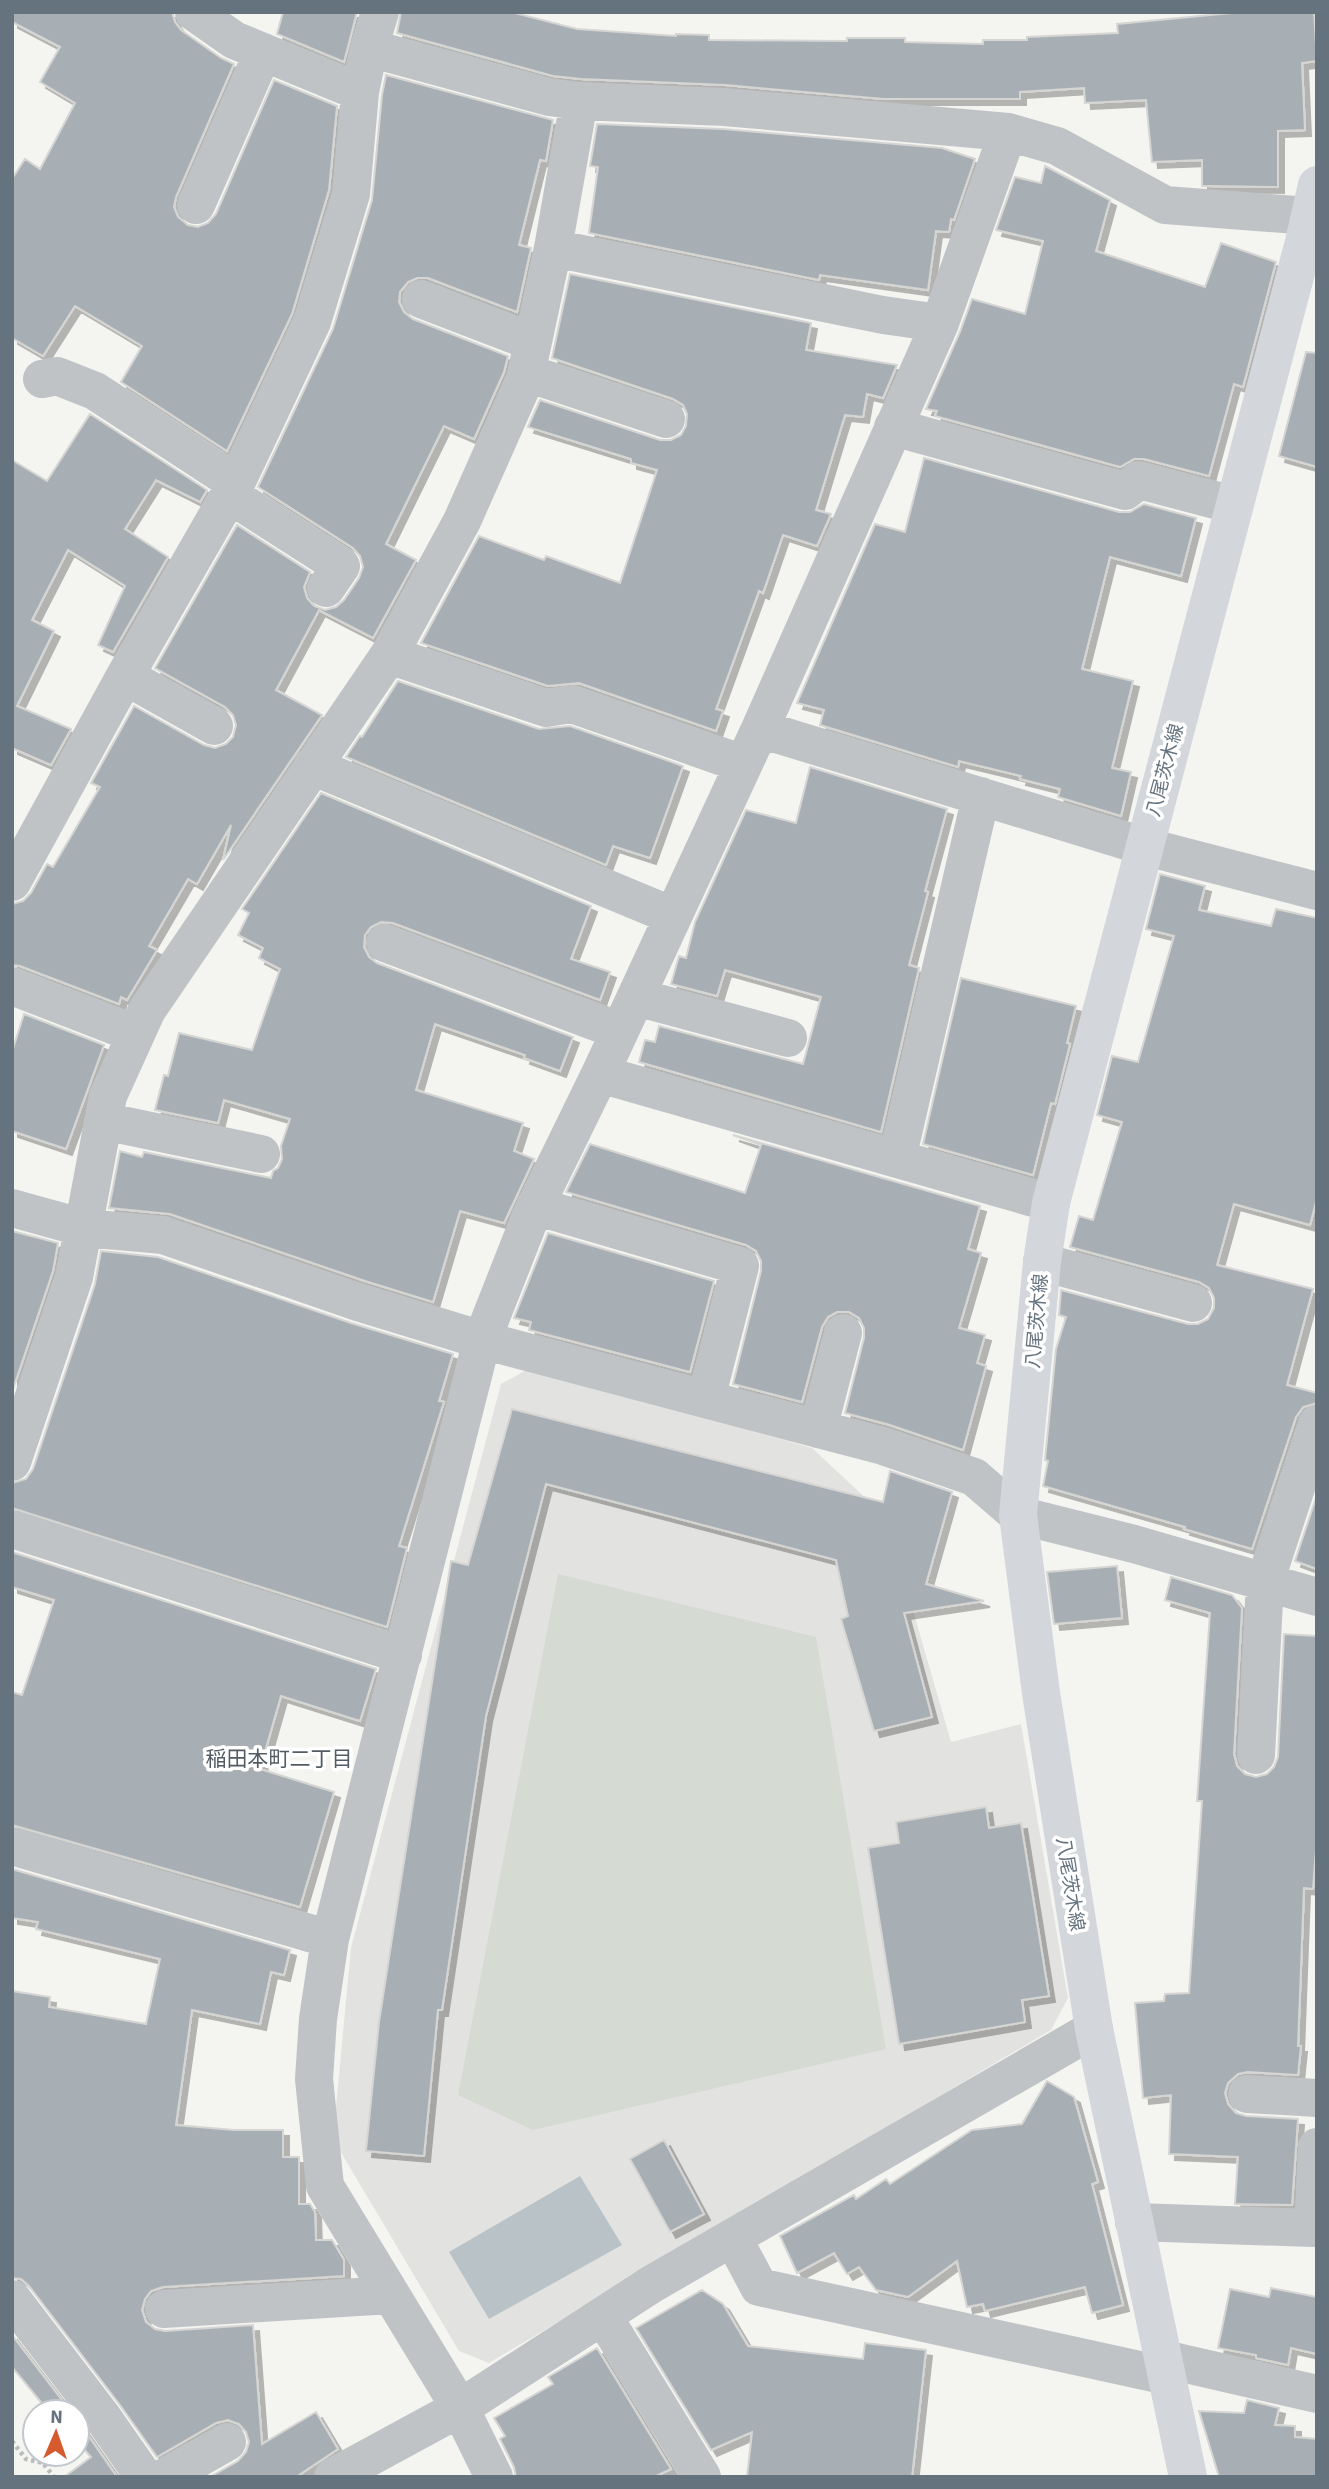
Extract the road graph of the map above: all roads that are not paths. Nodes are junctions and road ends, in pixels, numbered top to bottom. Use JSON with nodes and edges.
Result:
{"nodes":[{"id":1,"x":194,"y":12,"type":"edge"},
{"id":2,"x":380,"y":12,"type":"edge"},
{"id":3,"x":369,"y":48,"type":"junction"},
{"id":4,"x":263,"y":52,"type":"junction"},
{"id":5,"x":360,"y":92,"type":"junction"},
{"id":6,"x":579,"y":101,"type":"junction"},
{"id":7,"x":1008,"y":132,"type":"junction"},
{"id":8,"x":196,"y":205,"type":"dead end"},
{"id":9,"x":1311,"y":220,"type":"edge"},
{"id":10,"x":553,"y":248,"type":"junction"},
{"id":11,"x":421,"y":299,"type":"dead end"},
{"id":12,"x":940,"y":323,"type":"junction"},
{"id":13,"x":530,"y":357,"type":"junction"},
{"id":14,"x":42,"y":379,"type":"dead end"},
{"id":15,"x":666,"y":419,"type":"dead end"},
{"id":16,"x":893,"y":427,"type":"junction"},
{"id":17,"x":233,"y":489,"type":"junction"},
{"id":18,"x":1234,"y":505,"type":"junction"},
{"id":19,"x":326,"y":588,"type":"dead end"},
{"id":20,"x":388,"y":655,"type":"junction"},
{"id":21,"x":125,"y":676,"type":"junction"},
{"id":22,"x":214,"y":726,"type":"dead end"},
{"id":23,"x":760,"y":729,"type":"junction"},
{"id":24,"x":743,"y":764,"type":"junction"},
{"id":25,"x":312,"y":766,"type":"junction"},
{"id":26,"x":981,"y":796,"type":"junction"},
{"id":27,"x":24,"y":834,"type":"edge"},
{"id":28,"x":1143,"y":846,"type":"junction"},
{"id":29,"x":12,"y":882,"type":"edge"},
{"id":30,"x":1317,"y":891,"type":"edge"},
{"id":31,"x":673,"y":916,"type":"junction"},
{"id":32,"x":385,"y":943,"type":"dead end"},
{"id":33,"x":12,"y":986,"type":"edge"},
{"id":34,"x":628,"y":1014,"type":"junction"},
{"id":35,"x":136,"y":1034,"type":"junction"},
{"id":36,"x":788,"y":1038,"type":"dead end"},
{"id":37,"x":600,"y":1074,"type":"junction"},
{"id":38,"x":103,"y":1121,"type":"junction"},
{"id":39,"x":261,"y":1154,"type":"dead end"},
{"id":40,"x":897,"y":1159,"type":"junction"},
{"id":41,"x":1051,"y":1203,"type":"junction"},
{"id":42,"x":536,"y":1206,"type":"junction"},
{"id":43,"x":12,"y":1208,"type":"edge"},
{"id":44,"x":84,"y":1228,"type":"junction"},
{"id":45,"x":1042,"y":1262,"type":"junction"},
{"id":46,"x":1193,"y":1303,"type":"dead end"},
{"id":47,"x":843,"y":1333,"type":"dead end"},
{"id":48,"x":482,"y":1340,"type":"junction"},
{"id":49,"x":706,"y":1399,"type":"junction"},
{"id":50,"x":1317,"y":1424,"type":"edge"},
{"id":51,"x":818,"y":1429,"type":"junction"},
{"id":52,"x":12,"y":1462,"type":"edge"},
{"id":53,"x":1018,"y":1515,"type":"junction"},
{"id":54,"x":12,"y":1529,"type":"edge"},
{"id":55,"x":1265,"y":1582,"type":"junction"},
{"id":56,"x":1317,"y":1597,"type":"edge"},
{"id":57,"x":403,"y":1655,"type":"junction"},
{"id":58,"x":1256,"y":1755,"type":"dead end"},
{"id":59,"x":12,"y":1846,"type":"edge"},
{"id":60,"x":330,"y":1939,"type":"junction"},
{"id":61,"x":1094,"y":2029,"type":"junction"},
{"id":62,"x":1247,"y":2094,"type":"dead end"},
{"id":63,"x":1317,"y":2098,"type":"edge"},
{"id":64,"x":1317,"y":2147,"type":"edge"},
{"id":65,"x":1134,"y":2222,"type":"junction"},
{"id":66,"x":733,"y":2238,"type":"junction"},
{"id":67,"x":391,"y":2295,"type":"junction"},
{"id":68,"x":12,"y":2299,"type":"edge"},
{"id":69,"x":164,"y":2309,"type":"dead end"},
{"id":70,"x":603,"y":2316,"type":"junction"},
{"id":71,"x":1165,"y":2368,"type":"junction"},
{"id":72,"x":1317,"y":2393,"type":"edge"},
{"id":73,"x":460,"y":2408,"type":"junction"},
{"id":74,"x":228,"y":2442,"type":"dead end"},
{"id":75,"x":144,"y":2477,"type":"edge"},
{"id":76,"x":165,"y":2477,"type":"edge"},
{"id":77,"x":333,"y":2477,"type":"edge"},
{"id":78,"x":494,"y":2477,"type":"edge"},
{"id":79,"x":702,"y":2477,"type":"edge"},
{"id":80,"x":1188,"y":2477,"type":"edge"}],
"edges":[{"from":1,"to":4,"type":"street"},
{"from":2,"to":3,"type":"street"},
{"from":3,"to":5,"type":"street"},
{"from":3,"to":6,"type":"street"},
{"from":4,"to":5,"type":"street"},
{"from":4,"to":8,"type":"street"},
{"from":5,"to":17,"type":"street"},
{"from":6,"to":7,"type":"street"},
{"from":6,"to":10,"type":"street"},
{"from":7,"to":9,"type":"street"},
{"from":7,"to":12,"type":"street"},
{"from":9,"to":18,"type":"main road","name":"八尾茨木線"},
{"from":10,"to":12,"type":"street"},
{"from":10,"to":13,"type":"street"},
{"from":11,"to":13,"type":"street"},
{"from":12,"to":16,"type":"street"},
{"from":13,"to":15,"type":"street"},
{"from":13,"to":20,"type":"street"},
{"from":14,"to":17,"type":"street"},
{"from":16,"to":18,"type":"street"},
{"from":16,"to":23,"type":"street"},
{"from":17,"to":19,"type":"street"},
{"from":17,"to":21,"type":"street"},
{"from":18,"to":28,"type":"main road","name":"八尾茨木線"},
{"from":20,"to":24,"type":"street"},
{"from":20,"to":25,"type":"street"},
{"from":21,"to":22,"type":"street"},
{"from":21,"to":27,"type":"street"},
{"from":23,"to":24,"type":"street"},
{"from":23,"to":26,"type":"street"},
{"from":24,"to":31,"type":"street"},
{"from":25,"to":31,"type":"street"},
{"from":25,"to":35,"type":"street"},
{"from":26,"to":28,"type":"street"},
{"from":26,"to":40,"type":"street"},
{"from":27,"to":29,"type":"street"},
{"from":28,"to":30,"type":"street"},
{"from":28,"to":41,"type":"main road","name":"八尾茨木線"},
{"from":31,"to":34,"type":"street"},
{"from":32,"to":34,"type":"street"},
{"from":33,"to":35,"type":"street"},
{"from":34,"to":36,"type":"street"},
{"from":34,"to":37,"type":"street"},
{"from":35,"to":38,"type":"street"},
{"from":37,"to":40,"type":"street"},
{"from":37,"to":42,"type":"street"},
{"from":38,"to":39,"type":"street"},
{"from":38,"to":44,"type":"street"},
{"from":40,"to":41,"type":"street"},
{"from":41,"to":45,"type":"main road","name":"八尾茨木線"},
{"from":42,"to":48,"type":"street"},
{"from":42,"to":49,"type":"street"},
{"from":43,"to":44,"type":"street"},
{"from":44,"to":48,"type":"street"},
{"from":44,"to":52,"type":"street"},
{"from":45,"to":46,"type":"street"},
{"from":45,"to":53,"type":"main road","name":"八尾茨木線"},
{"from":47,"to":51,"type":"street"},
{"from":48,"to":49,"type":"street"},
{"from":48,"to":57,"type":"street"},
{"from":49,"to":51,"type":"street"},
{"from":50,"to":55,"type":"street"},
{"from":51,"to":53,"type":"street"},
{"from":53,"to":55,"type":"street"},
{"from":53,"to":61,"type":"main road","name":"八尾茨木線"},
{"from":54,"to":57,"type":"street"},
{"from":55,"to":56,"type":"street"},
{"from":55,"to":58,"type":"street"},
{"from":57,"to":60,"type":"street"},
{"from":59,"to":60,"type":"street"},
{"from":60,"to":67,"type":"street"},
{"from":61,"to":65,"type":"main road","name":"八尾茨木線"},
{"from":61,"to":66,"type":"street"},
{"from":62,"to":63,"type":"street"},
{"from":64,"to":65,"type":"street"},
{"from":65,"to":71,"type":"main road","name":"八尾茨木線"},
{"from":66,"to":70,"type":"street"},
{"from":66,"to":71,"type":"street"},
{"from":67,"to":69,"type":"street"},
{"from":67,"to":73,"type":"street"},
{"from":68,"to":75,"type":"street"},
{"from":70,"to":73,"type":"street"},
{"from":70,"to":79,"type":"street"},
{"from":71,"to":72,"type":"street"},
{"from":71,"to":80,"type":"main road","name":"八尾茨木線"},
{"from":73,"to":77,"type":"street"},
{"from":73,"to":78,"type":"street"},
{"from":74,"to":76,"type":"street"}]}
